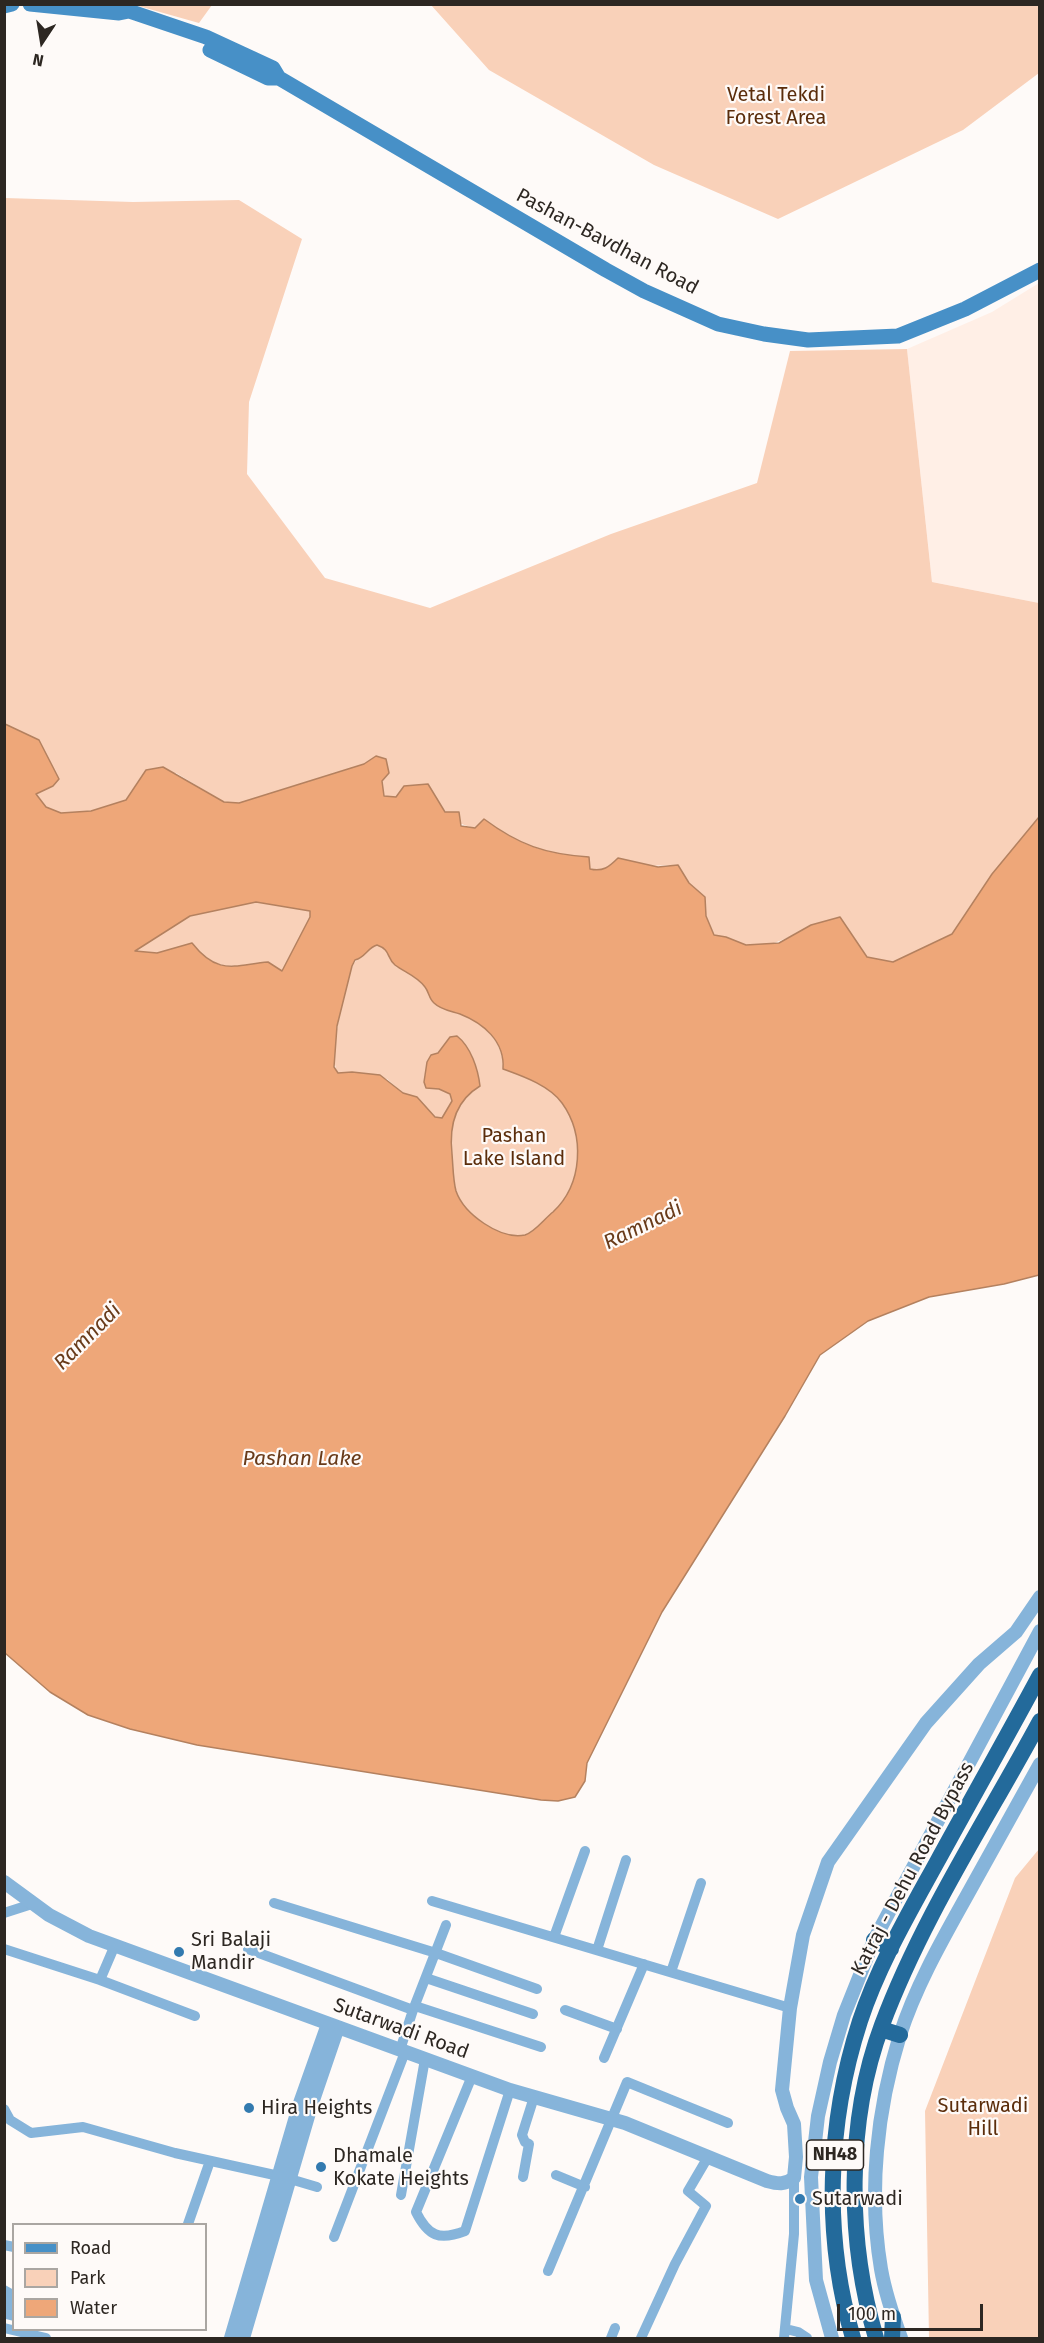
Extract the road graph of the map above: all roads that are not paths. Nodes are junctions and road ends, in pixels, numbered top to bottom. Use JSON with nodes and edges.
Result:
{"nodes":[{"id":1,"x":12,"y":4,"type":"edge"},
{"id":2,"x":30,"y":4,"type":"edge"},
{"id":3,"x":4,"y":6,"type":"edge"},
{"id":4,"x":1040,"y":270,"type":"edge"},
{"id":5,"x":1040,"y":1597,"type":"edge"},
{"id":6,"x":1040,"y":1631,"type":"edge"},
{"id":7,"x":996,"y":1650,"type":"junction"},
{"id":8,"x":1026,"y":1657,"type":"junction"},
{"id":9,"x":1040,"y":1676,"type":"edge"},
{"id":10,"x":1040,"y":1721,"type":"edge"},
{"id":11,"x":1040,"y":1764,"type":"edge"},
{"id":12,"x":585,"y":1851,"type":"dead end"},
{"id":13,"x":626,"y":1860,"type":"dead end"},
{"id":14,"x":4,"y":1882,"type":"edge"},
{"id":15,"x":701,"y":1883,"type":"dead end"},
{"id":16,"x":432,"y":1901,"type":"dead end"},
{"id":17,"x":274,"y":1903,"type":"dead end"},
{"id":18,"x":32,"y":1904,"type":"junction"},
{"id":19,"x":4,"y":1913,"type":"edge"},
{"id":20,"x":446,"y":1925,"type":"dead end"},
{"id":21,"x":554,"y":1937,"type":"junction"},
{"id":22,"x":874,"y":1940,"type":"junction"},
{"id":23,"x":115,"y":1945,"type":"junction"},
{"id":24,"x":4,"y":1949,"type":"edge"},
{"id":25,"x":248,"y":1950,"type":"dead end"},
{"id":26,"x":597,"y":1950,"type":"junction"},
{"id":27,"x":891,"y":1950,"type":"junction"},
{"id":28,"x":436,"y":1953,"type":"junction"},
{"id":29,"x":644,"y":1964,"type":"junction"},
{"id":30,"x":671,"y":1972,"type":"junction"},
{"id":31,"x":426,"y":1978,"type":"junction"},
{"id":32,"x":100,"y":1980,"type":"junction"},
{"id":33,"x":537,"y":1989,"type":"dead end"},
{"id":34,"x":414,"y":2008,"type":"junction"},
{"id":35,"x":790,"y":2008,"type":"junction"},
{"id":36,"x":565,"y":2010,"type":"dead end"},
{"id":37,"x":533,"y":2014,"type":"dead end"},
{"id":38,"x":195,"y":2016,"type":"dead end"},
{"id":39,"x":333,"y":2026,"type":"junction"},
{"id":40,"x":616,"y":2029,"type":"junction"},
{"id":41,"x":881,"y":2029,"type":"junction"},
{"id":42,"x":900,"y":2035,"type":"junction"},
{"id":43,"x":542,"y":2047,"type":"dead end"},
{"id":44,"x":402,"y":2051,"type":"junction"},
{"id":45,"x":604,"y":2058,"type":"dead end"},
{"id":46,"x":425,"y":2059,"type":"junction"},
{"id":47,"x":472,"y":2076,"type":"junction"},
{"id":48,"x":510,"y":2090,"type":"junction"},
{"id":49,"x":534,"y":2097,"type":"junction"},
{"id":50,"x":4,"y":2109,"type":"edge"},
{"id":51,"x":611,"y":2119,"type":"junction"},
{"id":52,"x":728,"y":2123,"type":"dead end"},
{"id":53,"x":708,"y":2157,"type":"junction"},
{"id":54,"x":210,"y":2161,"type":"junction"},
{"id":55,"x":556,"y":2175,"type":"dead end"},
{"id":56,"x":523,"y":2177,"type":"dead end"},
{"id":57,"x":794,"y":2178,"type":"junction"},
{"id":58,"x":283,"y":2182,"type":"junction"},
{"id":59,"x":317,"y":2187,"type":"dead end"},
{"id":60,"x":585,"y":2187,"type":"junction"},
{"id":61,"x":401,"y":2195,"type":"dead end"},
{"id":62,"x":189,"y":2223,"type":"edge"},
{"id":63,"x":334,"y":2237,"type":"dead end"},
{"id":64,"x":548,"y":2271,"type":"dead end"},
{"id":65,"x":4,"y":2290,"type":"edge"},
{"id":66,"x":12,"y":2316,"type":"edge"},
{"id":67,"x":893,"y":2317,"type":"junction"},
{"id":68,"x":27,"y":2331,"type":"edge"},
{"id":69,"x":785,"y":2334,"type":"edge"},
{"id":70,"x":46,"y":2338,"type":"edge"},
{"id":71,"x":231,"y":2338,"type":"edge"},
{"id":72,"x":243,"y":2338,"type":"edge"},
{"id":73,"x":641,"y":2338,"type":"edge"},
{"id":74,"x":807,"y":2338,"type":"edge"},
{"id":75,"x":832,"y":2338,"type":"edge"},
{"id":76,"x":854,"y":2338,"type":"edge"},
{"id":77,"x":876,"y":2338,"type":"edge"},
{"id":78,"x":892,"y":2338,"type":"edge"},
{"id":79,"x":901,"y":2338,"type":"edge"}],
"edges":[{"from":1,"to":3,"type":"main road"},
{"from":2,"to":4,"type":"main road","name":"Pashan-Bavdhan Road"},
{"from":5,"to":7,"type":"street"},
{"from":6,"to":8,"type":"street"},
{"from":7,"to":8,"type":"street"},
{"from":7,"to":35,"type":"street"},
{"from":8,"to":22,"type":"street"},
{"from":9,"to":27,"type":"highway","name":"Katraj - Dehu Road Bypass","number":"NH48"},
{"from":10,"to":41,"type":"highway","name":"Katraj - Dehu Road Bypass","number":"NH48"},
{"from":11,"to":42,"type":"street"},
{"from":12,"to":21,"type":"street"},
{"from":13,"to":26,"type":"street"},
{"from":14,"to":18,"type":"street","name":"Sutarwadi Road"},
{"from":15,"to":30,"type":"street"},
{"from":16,"to":21,"type":"street"},
{"from":17,"to":28,"type":"street"},
{"from":18,"to":19,"type":"street"},
{"from":18,"to":23,"type":"street","name":"Sutarwadi Road"},
{"from":20,"to":28,"type":"street"},
{"from":21,"to":26,"type":"street"},
{"from":22,"to":27,"type":"highway"},
{"from":22,"to":75,"type":"street"},
{"from":23,"to":32,"type":"street"},
{"from":23,"to":39,"type":"street","name":"Sutarwadi Road"},
{"from":24,"to":32,"type":"street"},
{"from":25,"to":34,"type":"street"},
{"from":26,"to":29,"type":"street"},
{"from":27,"to":76,"type":"highway","name":"Katraj - Dehu Road Bypass","number":"NH48"},
{"from":28,"to":31,"type":"street"},
{"from":28,"to":33,"type":"street"},
{"from":29,"to":30,"type":"street"},
{"from":29,"to":40,"type":"street"},
{"from":30,"to":35,"type":"street"},
{"from":31,"to":34,"type":"street"},
{"from":31,"to":37,"type":"street"},
{"from":32,"to":38,"type":"street"},
{"from":34,"to":43,"type":"street"},
{"from":34,"to":44,"type":"street"},
{"from":35,"to":57,"type":"street"},
{"from":36,"to":40,"type":"street"},
{"from":39,"to":44,"type":"street","name":"Sutarwadi Road"},
{"from":39,"to":58,"type":"street"},
{"from":40,"to":45,"type":"street"},
{"from":41,"to":42,"type":"highway"},
{"from":41,"to":77,"type":"highway","name":"Katraj - Dehu Road Bypass","number":"NH48"},
{"from":42,"to":67,"type":"street"},
{"from":44,"to":46,"type":"street","name":"Sutarwadi Road"},
{"from":44,"to":63,"type":"street"},
{"from":46,"to":47,"type":"street","name":"Sutarwadi Road"},
{"from":46,"to":61,"type":"street"},
{"from":47,"to":48,"type":"street","name":"Sutarwadi Road"},
{"from":47,"to":48,"type":"street"},
{"from":48,"to":49,"type":"street","name":"Sutarwadi Road"},
{"from":49,"to":51,"type":"street","name":"Sutarwadi Road"},
{"from":49,"to":56,"type":"street"},
{"from":50,"to":54,"type":"street"},
{"from":51,"to":52,"type":"street"},
{"from":51,"to":53,"type":"street","name":"Sutarwadi Road"},
{"from":51,"to":60,"type":"street"},
{"from":53,"to":57,"type":"street","name":"Sutarwadi Road"},
{"from":53,"to":73,"type":"street"},
{"from":54,"to":58,"type":"street"},
{"from":54,"to":62,"type":"street"},
{"from":55,"to":60,"type":"street"},
{"from":57,"to":69,"type":"street"},
{"from":58,"to":59,"type":"street"},
{"from":58,"to":71,"type":"street"},
{"from":58,"to":72,"type":"street"},
{"from":60,"to":64,"type":"street"},
{"from":65,"to":66,"type":"street"},
{"from":67,"to":78,"type":"highway"},
{"from":67,"to":79,"type":"street"},
{"from":68,"to":70,"type":"street"},
{"from":69,"to":74,"type":"street"}]}
